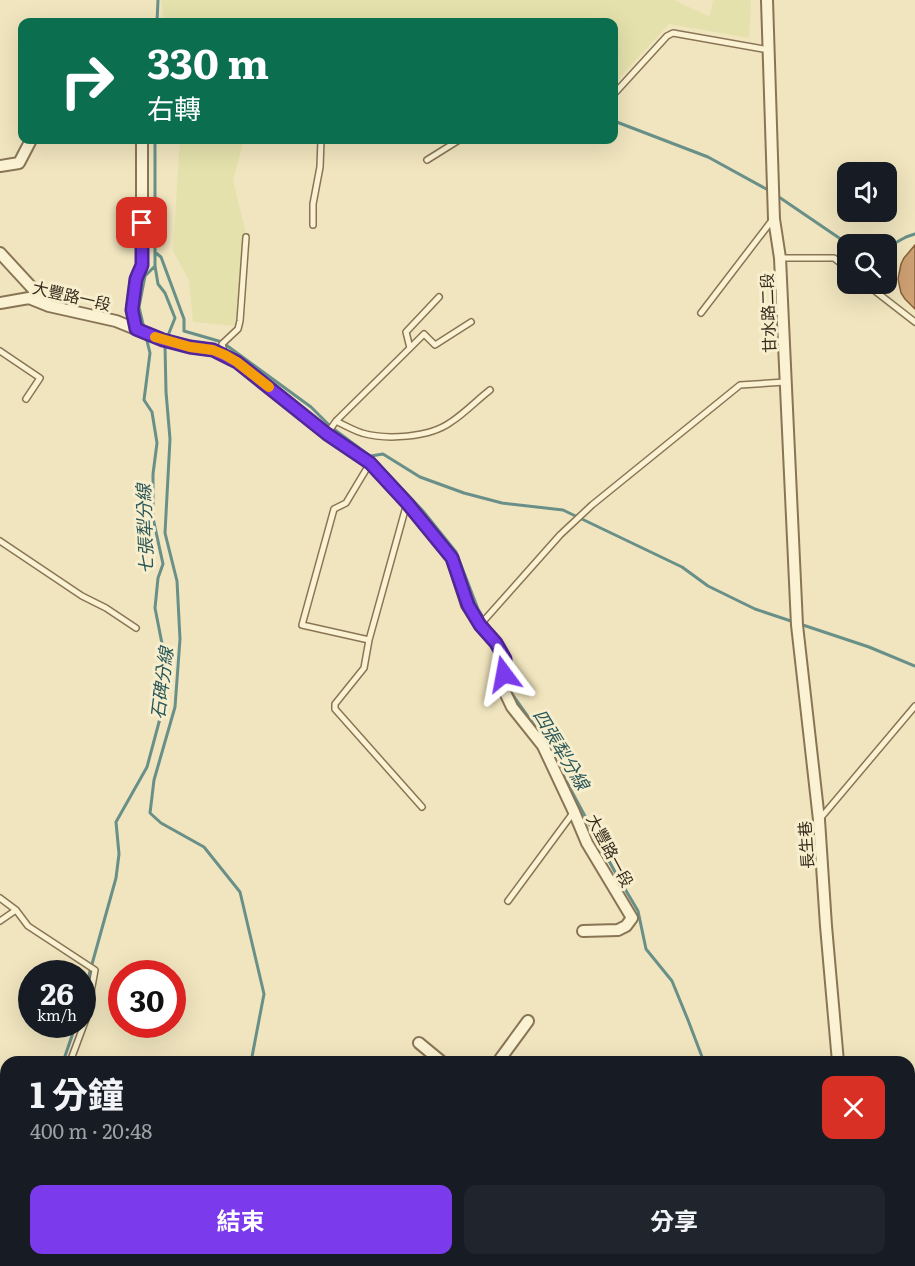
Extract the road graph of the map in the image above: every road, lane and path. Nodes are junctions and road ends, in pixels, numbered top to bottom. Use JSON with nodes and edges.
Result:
{"nodes":[{"id":1,"x":767,"y":0,"type":"edge"},
{"id":2,"x":769,"y":50,"type":"junction"},
{"id":3,"x":618,"y":90,"type":"edge"},
{"id":4,"x":29,"y":144,"type":"edge"},
{"id":5,"x":142,"y":144,"type":"edge"},
{"id":6,"x":321,"y":144,"type":"edge"},
{"id":7,"x":453,"y":144,"type":"edge"},
{"id":8,"x":427,"y":160,"type":"dead end"},
{"id":9,"x":0,"y":166,"type":"edge"},
{"id":10,"x":774,"y":219,"type":"junction"},
{"id":11,"x":313,"y":225,"type":"dead end"},
{"id":12,"x":246,"y":237,"type":"dead end"},
{"id":13,"x":0,"y":253,"type":"edge"},
{"id":14,"x":780,"y":258,"type":"junction"},
{"id":15,"x":837,"y":260,"type":"edge"},
{"id":16,"x":879,"y":294,"type":"edge"},
{"id":17,"x":439,"y":297,"type":"dead end"},
{"id":18,"x":0,"y":303,"type":"edge"},
{"id":19,"x":50,"y":306,"type":"junction"},
{"id":20,"x":701,"y":313,"type":"dead end"},
{"id":21,"x":471,"y":322,"type":"dead end"},
{"id":22,"x":915,"y":322,"type":"edge"},
{"id":23,"x":136,"y":329,"type":"junction"},
{"id":24,"x":410,"y":348,"type":"junction"},
{"id":25,"x":0,"y":351,"type":"edge"},
{"id":26,"x":225,"y":355,"type":"junction"},
{"id":27,"x":785,"y":382,"type":"junction"},
{"id":28,"x":490,"y":390,"type":"dead end"},
{"id":29,"x":26,"y":399,"type":"dead end"},
{"id":30,"x":336,"y":421,"type":"junction"},
{"id":31,"x":327,"y":434,"type":"junction"},
{"id":32,"x":370,"y":463,"type":"junction"},
{"id":33,"x":407,"y":503,"type":"junction"},
{"id":34,"x":0,"y":541,"type":"edge"},
{"id":35,"x":480,"y":625,"type":"junction"},
{"id":36,"x":797,"y":625,"type":"joint"},
{"id":37,"x":136,"y":628,"type":"dead end"},
{"id":38,"x":369,"y":640,"type":"junction"},
{"id":39,"x":915,"y":706,"type":"edge"},
{"id":40,"x":422,"y":807,"type":"dead end"},
{"id":41,"x":574,"y":812,"type":"junction"},
{"id":42,"x":819,"y":820,"type":"junction"},
{"id":43,"x":0,"y":898,"type":"edge"},
{"id":44,"x":508,"y":901,"type":"dead end"},
{"id":45,"x":16,"y":910,"type":"junction"},
{"id":46,"x":0,"y":921,"type":"edge"},
{"id":47,"x":583,"y":931,"type":"dead end"},
{"id":48,"x":528,"y":1021,"type":"dead end"},
{"id":49,"x":419,"y":1043,"type":"dead end"},
{"id":50,"x":72,"y":1056,"type":"edge"},
{"id":51,"x":435,"y":1056,"type":"edge"},
{"id":52,"x":502,"y":1056,"type":"edge"},
{"id":53,"x":837,"y":1056,"type":"edge"}],
"edges":[{"from":1,"to":2,"type":"street","name":"甘水路二段"},
{"from":2,"to":3,"type":"lane"},
{"from":2,"to":10,"type":"street","name":"甘水路二段"},
{"from":4,"to":9,"type":"street"},
{"from":5,"to":23,"type":"street"},
{"from":6,"to":11,"type":"lane"},
{"from":7,"to":8,"type":"lane"},
{"from":10,"to":14,"type":"street","name":"甘水路二段"},
{"from":10,"to":20,"type":"lane"},
{"from":12,"to":26,"type":"lane"},
{"from":13,"to":19,"type":"street"},
{"from":14,"to":15,"type":"lane"},
{"from":14,"to":27,"type":"street","name":"甘水路二段"},
{"from":16,"to":22,"type":"lane"},
{"from":17,"to":24,"type":"lane"},
{"from":18,"to":19,"type":"street","name":"大豐路一段"},
{"from":19,"to":23,"type":"street","name":"大豐路一段"},
{"from":21,"to":24,"type":"lane"},
{"from":23,"to":26,"type":"street","name":"大豐路一段"},
{"from":24,"to":30,"type":"lane"},
{"from":25,"to":29,"type":"lane"},
{"from":26,"to":31,"type":"street","name":"大豐路一段"},
{"from":27,"to":35,"type":"lane"},
{"from":27,"to":36,"type":"street","name":"甘水路二段"},
{"from":28,"to":30,"type":"lane"},
{"from":30,"to":31,"type":"lane"},
{"from":31,"to":32,"type":"street","name":"大豐路一段"},
{"from":32,"to":33,"type":"street","name":"大豐路一段"},
{"from":32,"to":38,"type":"lane"},
{"from":33,"to":35,"type":"street","name":"大豐路一段"},
{"from":33,"to":38,"type":"lane"},
{"from":34,"to":37,"type":"lane"},
{"from":35,"to":41,"type":"street","name":"大豐路一段"},
{"from":36,"to":42,"type":"street","name":"長生巷"},
{"from":38,"to":40,"type":"lane"},
{"from":39,"to":42,"type":"lane"},
{"from":41,"to":44,"type":"lane"},
{"from":41,"to":47,"type":"street","name":"大豐路一段"},
{"from":42,"to":53,"type":"street","name":"長生巷"},
{"from":43,"to":45,"type":"lane"},
{"from":45,"to":46,"type":"lane"},
{"from":45,"to":50,"type":"lane"},
{"from":48,"to":52,"type":"street"},
{"from":49,"to":51,"type":"street"}]}
